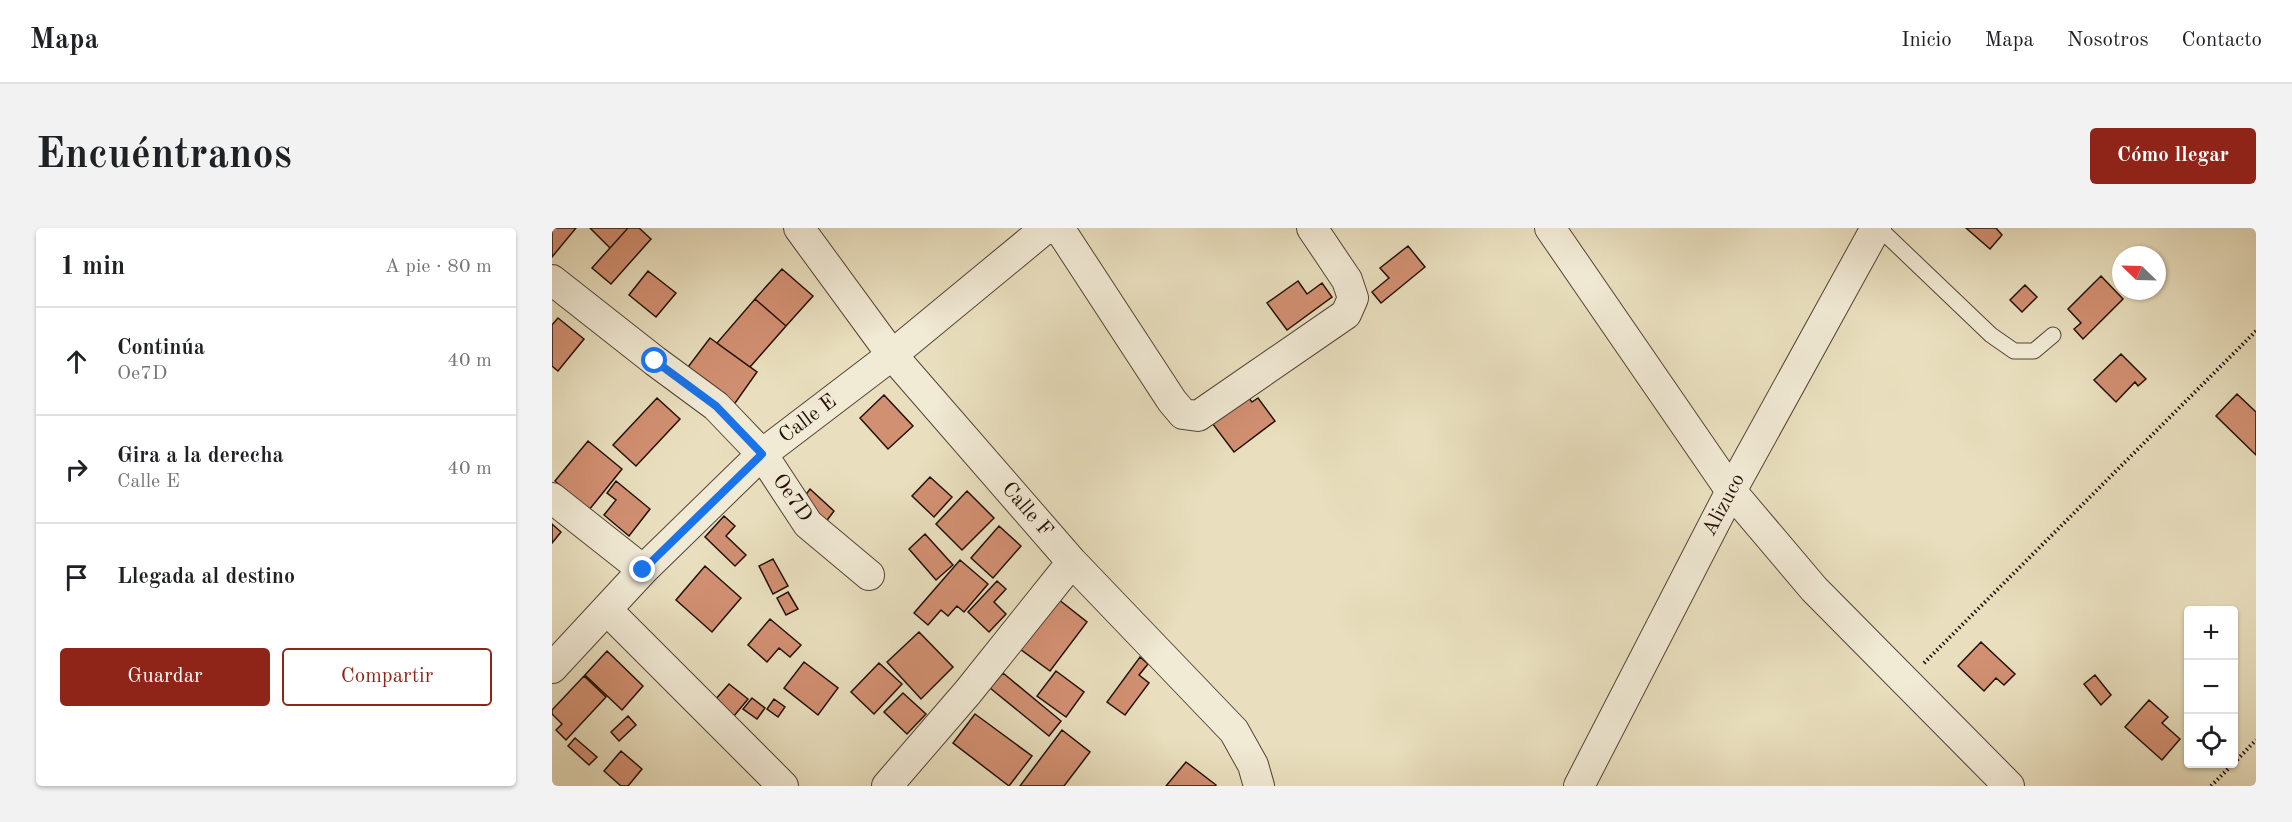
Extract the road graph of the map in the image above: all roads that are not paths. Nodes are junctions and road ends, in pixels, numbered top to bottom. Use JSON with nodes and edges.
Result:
{"nodes":[{"id":1,"x":799,"y":228,"type":"edge"},
{"id":2,"x":1046,"y":228,"type":"edge"},
{"id":3,"x":1059,"y":228,"type":"edge"},
{"id":4,"x":1312,"y":228,"type":"edge"},
{"id":5,"x":1550,"y":228,"type":"edge"},
{"id":6,"x":1878,"y":228,"type":"edge"},
{"id":7,"x":552,"y":280,"type":"edge"},
{"id":8,"x":2053,"y":334,"type":"dead end"},
{"id":9,"x":892,"y":354,"type":"junction"},
{"id":10,"x":762,"y":454,"type":"junction"},
{"id":11,"x":1731,"y":491,"type":"junction"},
{"id":12,"x":552,"y":498,"type":"edge"},
{"id":13,"x":1072,"y":562,"type":"junction"},
{"id":14,"x":643,"y":570,"type":"junction"},
{"id":15,"x":869,"y":575,"type":"dead end"},
{"id":16,"x":607,"y":610,"type":"junction"},
{"id":17,"x":552,"y":669,"type":"edge"},
{"id":18,"x":1590,"y":781,"type":"edge"},
{"id":19,"x":783,"y":786,"type":"edge"},
{"id":20,"x":887,"y":786,"type":"edge"},
{"id":21,"x":1259,"y":786,"type":"edge"},
{"id":22,"x":2009,"y":786,"type":"edge"}],
"edges":[{"from":1,"to":9,"type":"street","name":"Calle F"},
{"from":2,"to":9,"type":"street","name":"Calle E"},
{"from":3,"to":4,"type":"street"},
{"from":5,"to":11,"type":"street"},
{"from":6,"to":8,"type":"lane"},
{"from":6,"to":11,"type":"street","name":"Alizuco"},
{"from":7,"to":10,"type":"street","name":"Oe7D"},
{"from":9,"to":10,"type":"street","name":"Calle E"},
{"from":9,"to":13,"type":"street","name":"Calle F"},
{"from":10,"to":14,"type":"street","name":"Calle E"},
{"from":10,"to":15,"type":"street","name":"Oe7D"},
{"from":11,"to":18,"type":"street","name":"Alizuco"},
{"from":11,"to":22,"type":"street"},
{"from":12,"to":14,"type":"street"},
{"from":13,"to":20,"type":"street"},
{"from":13,"to":21,"type":"street","name":"Calle F"},
{"from":14,"to":16,"type":"street","name":"Calle E"},
{"from":16,"to":17,"type":"street","name":"Calle E"},
{"from":16,"to":19,"type":"street"}]}
